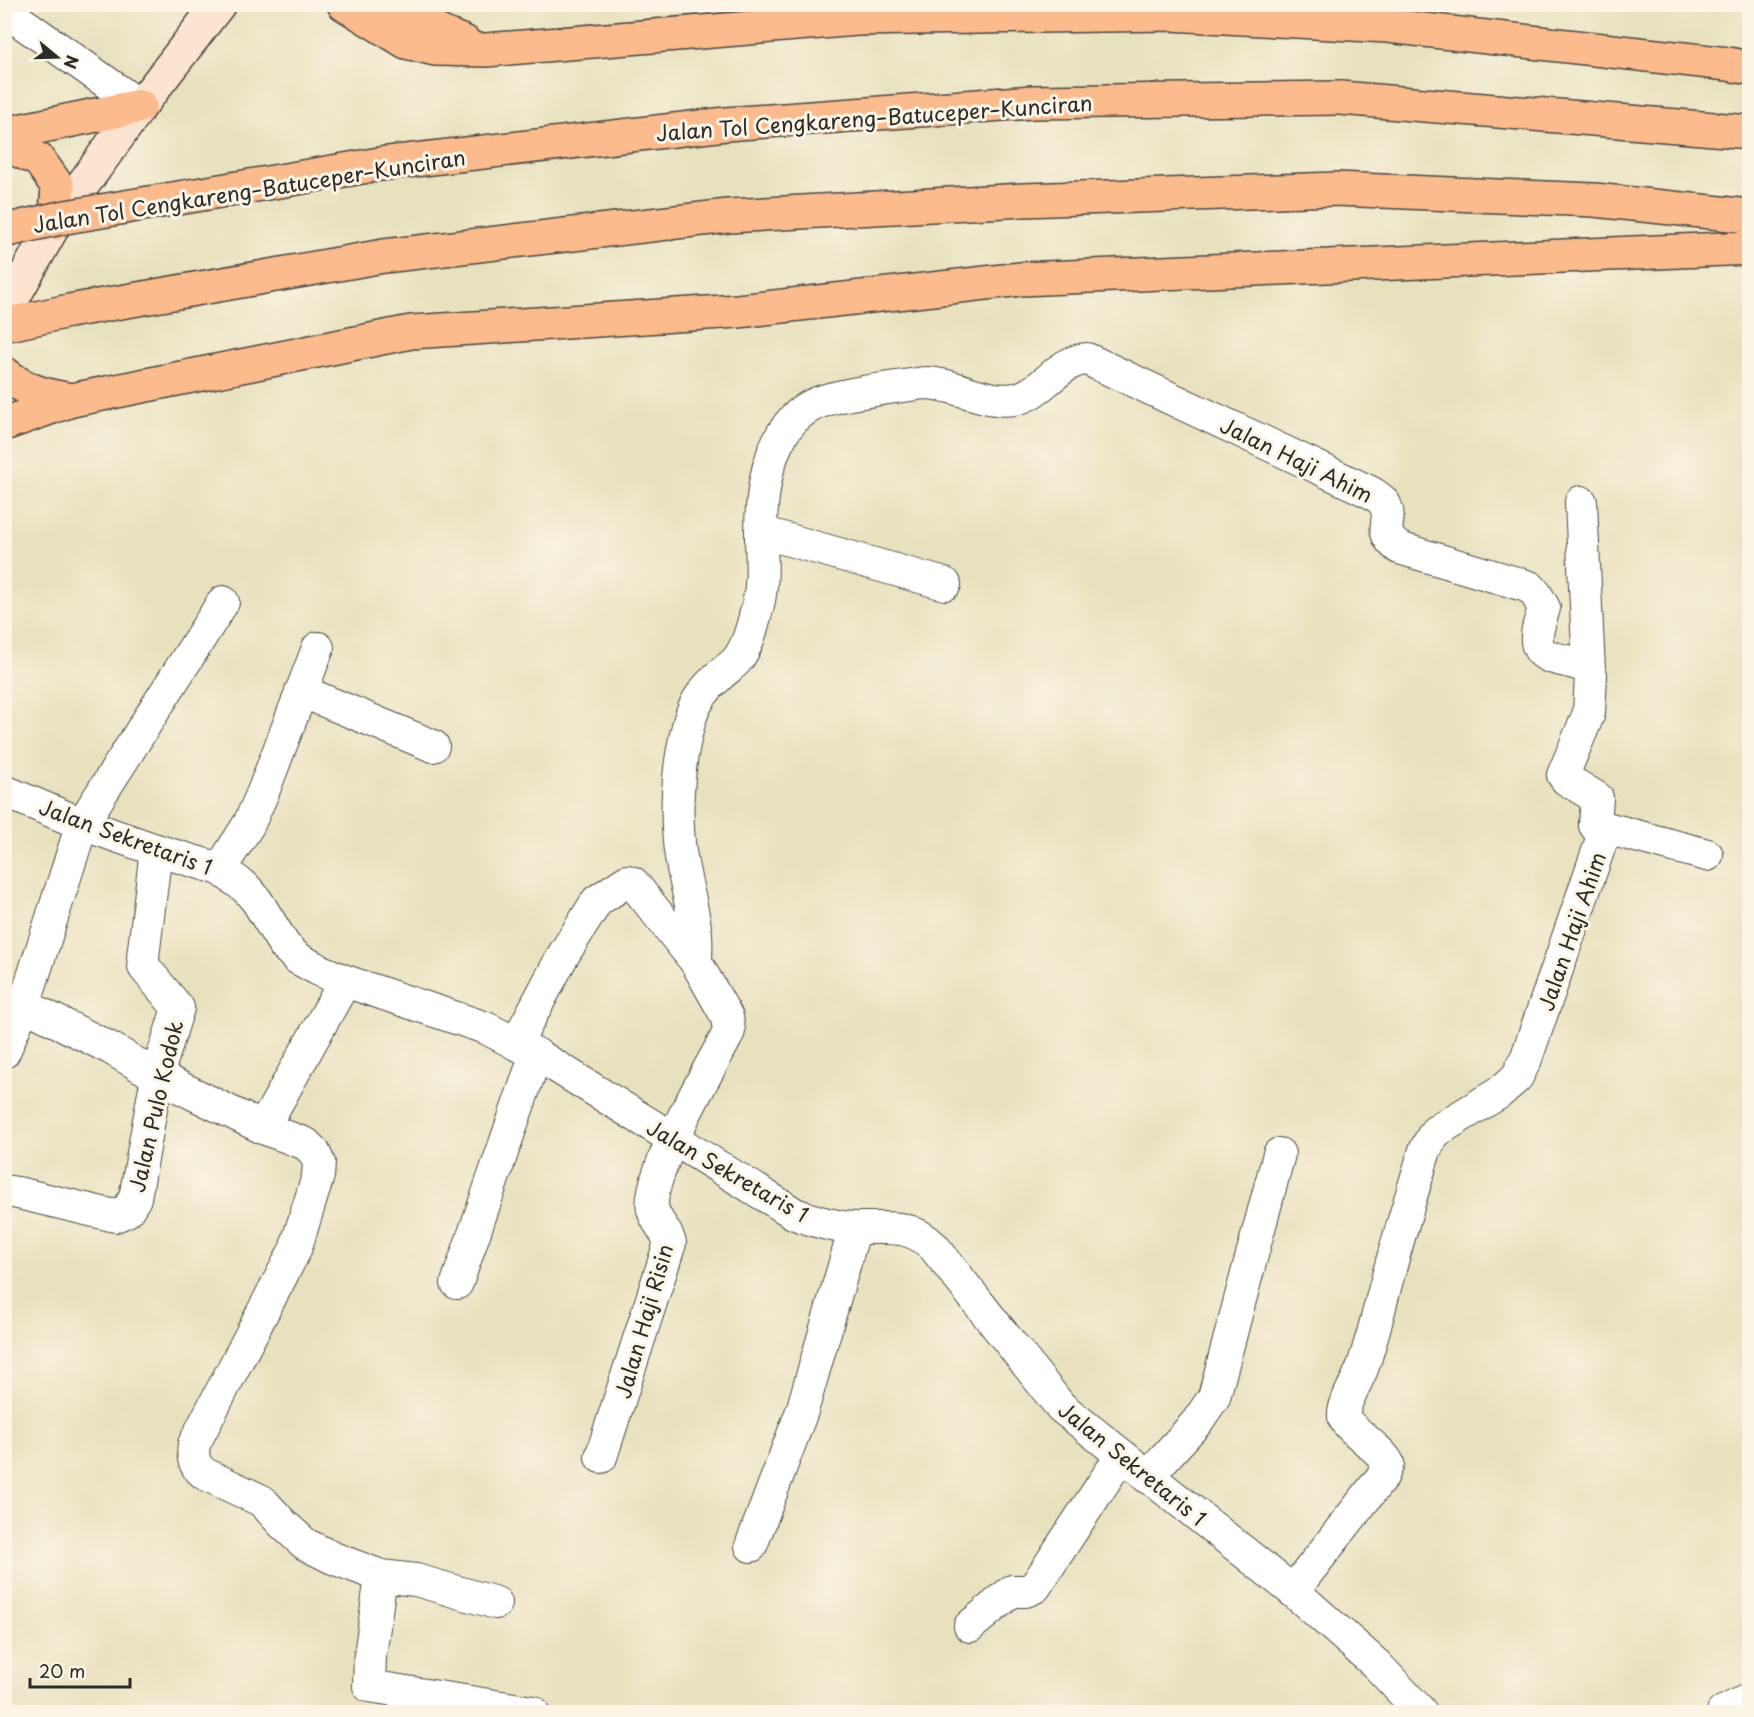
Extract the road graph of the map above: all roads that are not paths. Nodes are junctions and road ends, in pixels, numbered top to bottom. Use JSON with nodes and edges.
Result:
{"nodes":[{"id":1,"x":219,"y":4,"type":"edge"},
{"id":2,"x":344,"y":4,"type":"edge"},
{"id":3,"x":399,"y":4,"type":"edge"},
{"id":4,"x":4,"y":9,"type":"edge"},
{"id":5,"x":486,"y":50,"type":"junction"},
{"id":6,"x":1749,"y":68,"type":"edge"},
{"id":7,"x":140,"y":106,"type":"junction"},
{"id":8,"x":1749,"y":132,"type":"edge"},
{"id":9,"x":4,"y":134,"type":"edge"},
{"id":10,"x":4,"y":147,"type":"edge"},
{"id":11,"x":1749,"y":216,"type":"edge"},
{"id":12,"x":55,"y":224,"type":"junction"},
{"id":13,"x":4,"y":231,"type":"edge"},
{"id":14,"x":1749,"y":248,"type":"edge"},
{"id":15,"x":4,"y":314,"type":"edge"},
{"id":16,"x":4,"y":325,"type":"edge"},
{"id":17,"x":4,"y":373,"type":"edge"},
{"id":18,"x":72,"y":400,"type":"junction"},
{"id":19,"x":825,"y":400,"type":"joint"},
{"id":20,"x":4,"y":424,"type":"edge"},
{"id":21,"x":1581,"y":502,"type":"dead end"},
{"id":22,"x":761,"y":532,"type":"junction"},
{"id":23,"x":945,"y":584,"type":"dead end"},
{"id":24,"x":223,"y":602,"type":"dead end"},
{"id":25,"x":318,"y":648,"type":"dead end"},
{"id":26,"x":1590,"y":670,"type":"junction"},
{"id":27,"x":301,"y":691,"type":"junction"},
{"id":28,"x":433,"y":746,"type":"dead end"},
{"id":29,"x":4,"y":791,"type":"edge"},
{"id":30,"x":82,"y":824,"type":"junction"},
{"id":31,"x":1595,"y":825,"type":"junction"},
{"id":32,"x":156,"y":850,"type":"junction"},
{"id":33,"x":1707,"y":855,"type":"dead end"},
{"id":34,"x":220,"y":869,"type":"junction"},
{"id":35,"x":696,"y":962,"type":"junction"},
{"id":36,"x":345,"y":981,"type":"junction"},
{"id":37,"x":14,"y":1002,"type":"edge"},
{"id":38,"x":526,"y":1049,"type":"junction"},
{"id":39,"x":4,"y":1052,"type":"edge"},
{"id":40,"x":157,"y":1076,"type":"junction"},
{"id":41,"x":263,"y":1128,"type":"junction"},
{"id":42,"x":672,"y":1139,"type":"junction"},
{"id":43,"x":1279,"y":1154,"type":"dead end"},
{"id":44,"x":4,"y":1191,"type":"edge"},
{"id":45,"x":855,"y":1228,"type":"junction"},
{"id":46,"x":457,"y":1283,"type":"dead end"},
{"id":47,"x":1121,"y":1456,"type":"junction"},
{"id":48,"x":601,"y":1457,"type":"dead end"},
{"id":49,"x":1147,"y":1477,"type":"junction"},
{"id":50,"x":751,"y":1546,"type":"dead end"},
{"id":51,"x":381,"y":1576,"type":"junction"},
{"id":52,"x":1293,"y":1591,"type":"junction"},
{"id":53,"x":496,"y":1604,"type":"dead end"},
{"id":54,"x":970,"y":1626,"type":"dead end"},
{"id":55,"x":375,"y":1699,"type":"edge"},
{"id":56,"x":1749,"y":1699,"type":"edge"},
{"id":57,"x":533,"y":1713,"type":"edge"},
{"id":58,"x":1421,"y":1713,"type":"edge"},
{"id":59,"x":1723,"y":1713,"type":"edge"}],
"edges":[{"from":1,"to":7,"type":"main road"},
{"from":2,"to":5,"type":"highway"},
{"from":3,"to":5,"type":"highway"},
{"from":4,"to":7,"type":"street"},
{"from":5,"to":6,"type":"highway"},
{"from":7,"to":9,"type":"highway"},
{"from":7,"to":12,"type":"main road"},
{"from":8,"to":13,"type":"highway","name":"Jalan Tol Cengkareng–Batuceper–Kunciran","bridge":true},
{"from":10,"to":12,"type":"highway"},
{"from":11,"to":16,"type":"highway"},
{"from":12,"to":15,"type":"main road"},
{"from":14,"to":18,"type":"highway"},
{"from":17,"to":18,"type":"highway"},
{"from":18,"to":20,"type":"highway"},
{"from":19,"to":22,"type":"street","name":"Jalan Haji Risin"},
{"from":19,"to":26,"type":"street","name":"Jalan Haji Ahim"},
{"from":21,"to":26,"type":"street"},
{"from":22,"to":23,"type":"street"},
{"from":22,"to":35,"type":"street","name":"Jalan Haji Risin"},
{"from":24,"to":30,"type":"street"},
{"from":25,"to":27,"type":"street"},
{"from":26,"to":31,"type":"street","name":"Jalan Haji Ahim"},
{"from":27,"to":28,"type":"street"},
{"from":27,"to":34,"type":"street"},
{"from":29,"to":30,"type":"street","name":"Jalan Sekretaris 1"},
{"from":30,"to":32,"type":"street","name":"Jalan Sekretaris 1"},
{"from":30,"to":37,"type":"street"},
{"from":31,"to":33,"type":"street"},
{"from":31,"to":52,"type":"street","name":"Jalan Haji Ahim"},
{"from":32,"to":34,"type":"street","name":"Jalan Sekretaris 1"},
{"from":32,"to":40,"type":"street","name":"Jalan Pulo Kodok"},
{"from":34,"to":36,"type":"street","name":"Jalan Sekretaris 1"},
{"from":35,"to":38,"type":"street"},
{"from":35,"to":42,"type":"street","name":"Jalan Haji Risin"},
{"from":36,"to":38,"type":"street","name":"Jalan Sekretaris 1"},
{"from":36,"to":41,"type":"street"},
{"from":37,"to":39,"type":"street"},
{"from":37,"to":40,"type":"street"},
{"from":38,"to":42,"type":"street","name":"Jalan Sekretaris 1"},
{"from":38,"to":46,"type":"street"},
{"from":40,"to":41,"type":"street"},
{"from":40,"to":44,"type":"street","name":"Jalan Pulo Kodok"},
{"from":41,"to":51,"type":"street"},
{"from":42,"to":45,"type":"street","name":"Jalan Sekretaris 1"},
{"from":42,"to":48,"type":"street","name":"Jalan Haji Risin"},
{"from":43,"to":49,"type":"street"},
{"from":45,"to":47,"type":"street","name":"Jalan Sekretaris 1"},
{"from":45,"to":50,"type":"street"},
{"from":47,"to":49,"type":"street","name":"Jalan Sekretaris 1"},
{"from":47,"to":54,"type":"street"},
{"from":49,"to":52,"type":"street","name":"Jalan Sekretaris 1"},
{"from":51,"to":53,"type":"street"},
{"from":51,"to":55,"type":"street"},
{"from":52,"to":58,"type":"street","name":"Jalan Sekretaris 1"},
{"from":55,"to":57,"type":"street"},
{"from":56,"to":59,"type":"street"}]}
